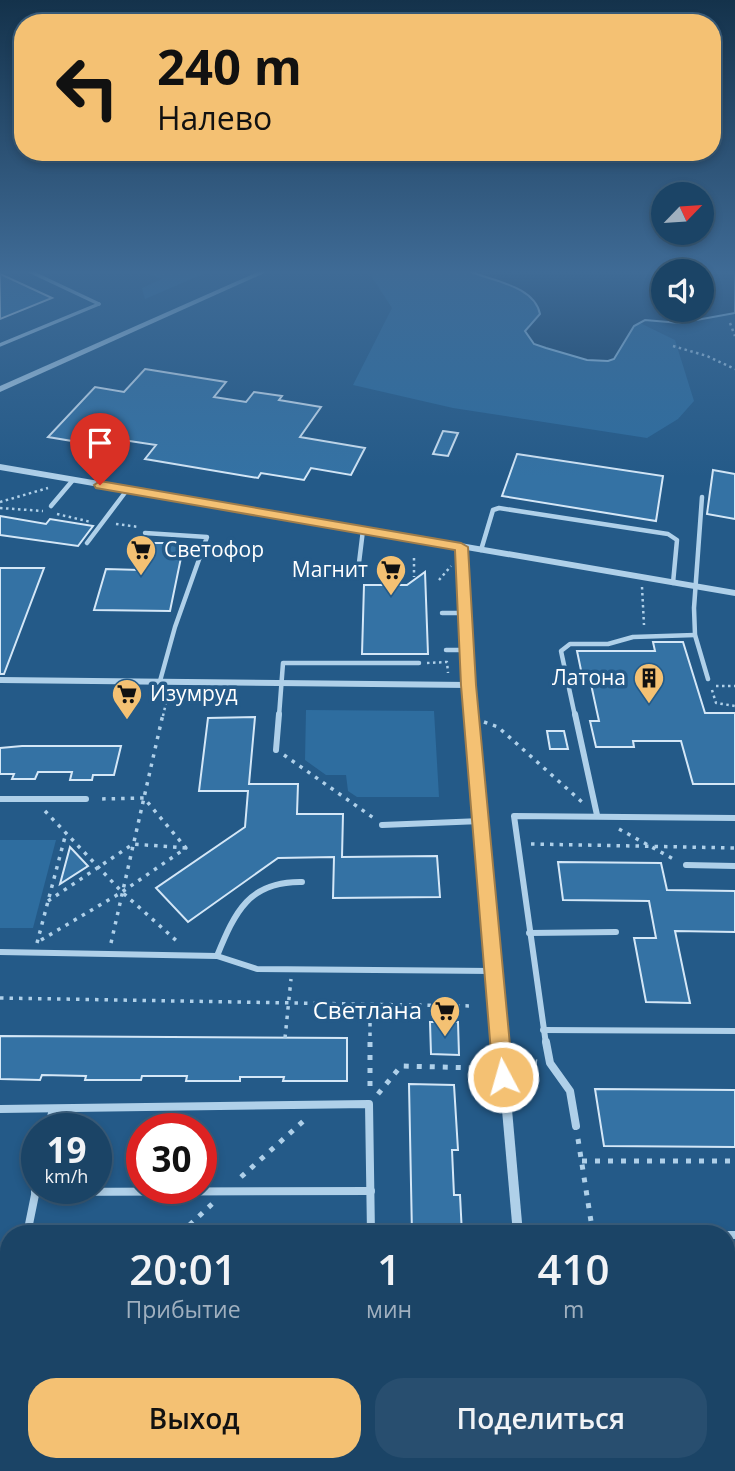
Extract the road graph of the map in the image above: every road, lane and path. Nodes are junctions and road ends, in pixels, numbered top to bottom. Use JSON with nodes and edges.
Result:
{"nodes":[{"id":1,"x":112,"y":340,"type":"edge"},
{"id":2,"x":673,"y":346,"type":"dead end"},
{"id":3,"x":735,"y":369,"type":"edge"},
{"id":4,"x":0,"y":390,"type":"edge"},
{"id":5,"x":0,"y":467,"type":"edge"},
{"id":6,"x":73,"y":480,"type":"junction"},
{"id":7,"x":55,"y":486,"type":"dead end"},
{"id":8,"x":127,"y":490,"type":"junction"},
{"id":9,"x":702,"y":497,"type":"dead end"},
{"id":10,"x":0,"y":502,"type":"edge"},
{"id":11,"x":51,"y":506,"type":"dead end"},
{"id":12,"x":0,"y":508,"type":"edge"},
{"id":13,"x":101,"y":524,"type":"junction"},
{"id":14,"x":363,"y":530,"type":"junction"},
{"id":15,"x":145,"y":533,"type":"joint"},
{"id":16,"x":87,"y":543,"type":"dead end"},
{"id":17,"x":461,"y":547,"type":"junction"},
{"id":18,"x":481,"y":550,"type":"junction"},
{"id":19,"x":414,"y":558,"type":"dead end"},
{"id":20,"x":451,"y":566,"type":"dead end"},
{"id":21,"x":358,"y":571,"type":"dead end"},
{"id":22,"x":414,"y":577,"type":"dead end"},
{"id":23,"x":439,"y":580,"type":"dead end"},
{"id":24,"x":673,"y":583,"type":"junction"},
{"id":25,"x":642,"y":585,"type":"dead end"},
{"id":26,"x":695,"y":586,"type":"junction"},
{"id":27,"x":735,"y":593,"type":"edge"},
{"id":28,"x":442,"y":613,"type":"dead end"},
{"id":29,"x":465,"y":613,"type":"junction"},
{"id":30,"x":695,"y":635,"type":"junction"},
{"id":31,"x":644,"y":636,"type":"junction"},
{"id":32,"x":446,"y":650,"type":"dead end"},
{"id":33,"x":467,"y":650,"type":"junction"},
{"id":34,"x":419,"y":663,"type":"joint"},
{"id":35,"x":448,"y":676,"type":"dead end"},
{"id":36,"x":708,"y":679,"type":"dead end"},
{"id":37,"x":0,"y":680,"type":"edge"},
{"id":38,"x":160,"y":681,"type":"junction"},
{"id":39,"x":280,"y":681,"type":"junction"},
{"id":40,"x":468,"y":685,"type":"junction"},
{"id":41,"x":735,"y":686,"type":"edge"},
{"id":42,"x":168,"y":691,"type":"dead end"},
{"id":43,"x":735,"y":706,"type":"edge"},
{"id":44,"x":484,"y":722,"type":"dead end"},
{"id":45,"x":498,"y":727,"type":"dead end"},
{"id":46,"x":276,"y":750,"type":"joint"},
{"id":47,"x":144,"y":798,"type":"junction"},
{"id":48,"x":0,"y":799,"type":"edge"},
{"id":49,"x":34,"y":799,"type":"junction"},
{"id":50,"x":86,"y":799,"type":"joint"},
{"id":51,"x":597,"y":815,"type":"junction"},
{"id":52,"x":735,"y":818,"type":"edge"},
{"id":53,"x":481,"y":821,"type":"junction"},
{"id":54,"x":382,"y":825,"type":"joint"},
{"id":55,"x":66,"y":833,"type":"junction"},
{"id":56,"x":133,"y":844,"type":"junction"},
{"id":57,"x":517,"y":844,"type":"junction"},
{"id":58,"x":186,"y":848,"type":"junction"},
{"id":59,"x":735,"y":848,"type":"edge"},
{"id":60,"x":686,"y":865,"type":"dead end"},
{"id":61,"x":735,"y":866,"type":"edge"},
{"id":62,"x":98,"y":867,"type":"junction"},
{"id":63,"x":302,"y":882,"type":"dead end"},
{"id":64,"x":122,"y":892,"type":"junction"},
{"id":65,"x":48,"y":901,"type":"junction"},
{"id":66,"x":616,"y":932,"type":"dead end"},
{"id":67,"x":529,"y":933,"type":"junction"},
{"id":68,"x":37,"y":943,"type":"junction"},
{"id":69,"x":109,"y":951,"type":"junction"},
{"id":70,"x":0,"y":952,"type":"edge"},
{"id":71,"x":22,"y":952,"type":"junction"},
{"id":72,"x":192,"y":955,"type":"junction"},
{"id":73,"x":217,"y":956,"type":"junction"},
{"id":74,"x":493,"y":971,"type":"junction"},
{"id":75,"x":290,"y":987,"type":"dead end"},
{"id":76,"x":0,"y":998,"type":"edge"},
{"id":77,"x":289,"y":1003,"type":"junction"},
{"id":78,"x":370,"y":1004,"type":"junction"},
{"id":79,"x":474,"y":1006,"type":"dead end"},
{"id":80,"x":544,"y":1030,"type":"junction"},
{"id":81,"x":735,"y":1031,"type":"edge"},
{"id":82,"x":285,"y":1038,"type":"dead end"},
{"id":83,"x":523,"y":1060,"type":"dead end"},
{"id":84,"x":488,"y":1071,"type":"dead end"},
{"id":85,"x":523,"y":1083,"type":"dead end"},
{"id":86,"x":322,"y":1104,"type":"junction"},
{"id":87,"x":369,"y":1104,"type":"junction"},
{"id":88,"x":0,"y":1109,"type":"edge"},
{"id":89,"x":52,"y":1109,"type":"junction"},
{"id":90,"x":51,"y":1113,"type":"edge"},
{"id":91,"x":576,"y":1126,"type":"dead end"},
{"id":92,"x":579,"y":1141,"type":"dead end"},
{"id":93,"x":582,"y":1161,"type":"junction"},
{"id":94,"x":735,"y":1161,"type":"edge"},
{"id":95,"x":112,"y":1190,"type":"edge"},
{"id":96,"x":371,"y":1191,"type":"junction"},
{"id":97,"x":225,"y":1192,"type":"junction"},
{"id":98,"x":33,"y":1204,"type":"edge"},
{"id":99,"x":29,"y":1225,"type":"edge"},
{"id":100,"x":190,"y":1225,"type":"edge"},
{"id":101,"x":371,"y":1225,"type":"edge"},
{"id":102,"x":517,"y":1225,"type":"edge"},
{"id":103,"x":592,"y":1225,"type":"edge"}],
"edges":[{"from":1,"to":4,"type":"street"},
{"from":2,"to":3,"type":"path"},
{"from":5,"to":6,"type":"street"},
{"from":6,"to":8,"type":"street"},
{"from":6,"to":11,"type":"lane"},
{"from":7,"to":10,"type":"path"},
{"from":8,"to":13,"type":"lane"},
{"from":8,"to":14,"type":"street"},
{"from":9,"to":26,"type":"lane"},
{"from":12,"to":13,"type":"path"},
{"from":13,"to":15,"type":"path"},
{"from":13,"to":16,"type":"lane"},
{"from":14,"to":17,"type":"street"},
{"from":14,"to":21,"type":"lane"},
{"from":15,"to":38,"type":"lane"},
{"from":17,"to":18,"type":"street"},
{"from":17,"to":29,"type":"street"},
{"from":18,"to":24,"type":"street"},
{"from":18,"to":24,"type":"lane"},
{"from":19,"to":22,"type":"path"},
{"from":20,"to":23,"type":"path"},
{"from":24,"to":26,"type":"street"},
{"from":25,"to":31,"type":"path"},
{"from":26,"to":27,"type":"street"},
{"from":26,"to":30,"type":"lane"},
{"from":28,"to":29,"type":"lane"},
{"from":29,"to":33,"type":"street"},
{"from":30,"to":31,"type":"lane"},
{"from":30,"to":36,"type":"lane"},
{"from":31,"to":51,"type":"lane"},
{"from":32,"to":33,"type":"lane"},
{"from":33,"to":40,"type":"street"},
{"from":34,"to":35,"type":"path"},
{"from":34,"to":39,"type":"lane"},
{"from":37,"to":38,"type":"street"},
{"from":38,"to":39,"type":"street"},
{"from":39,"to":40,"type":"street"},
{"from":39,"to":46,"type":"lane"},
{"from":40,"to":53,"type":"street"},
{"from":41,"to":43,"type":"path"},
{"from":42,"to":47,"type":"path"},
{"from":44,"to":45,"type":"path"},
{"from":46,"to":54,"type":"path"},
{"from":47,"to":50,"type":"path"},
{"from":47,"to":56,"type":"path"},
{"from":47,"to":58,"type":"path"},
{"from":48,"to":49,"type":"lane"},
{"from":49,"to":50,"type":"lane"},
{"from":49,"to":55,"type":"path"},
{"from":51,"to":52,"type":"lane"},
{"from":51,"to":57,"type":"lane"},
{"from":53,"to":54,"type":"lane"},
{"from":53,"to":74,"type":"street"},
{"from":55,"to":62,"type":"path"},
{"from":55,"to":65,"type":"path"},
{"from":56,"to":58,"type":"path"},
{"from":56,"to":62,"type":"path"},
{"from":56,"to":64,"type":"path"},
{"from":57,"to":59,"type":"path"},
{"from":57,"to":67,"type":"lane"},
{"from":58,"to":64,"type":"path"},
{"from":60,"to":61,"type":"lane"},
{"from":62,"to":64,"type":"path"},
{"from":62,"to":65,"type":"path"},
{"from":63,"to":73,"type":"lane"},
{"from":64,"to":68,"type":"path"},
{"from":64,"to":69,"type":"path"},
{"from":64,"to":72,"type":"path"},
{"from":65,"to":68,"type":"path"},
{"from":66,"to":67,"type":"lane"},
{"from":67,"to":80,"type":"lane"},
{"from":68,"to":71,"type":"path"},
{"from":69,"to":71,"type":"lane"},
{"from":69,"to":72,"type":"lane"},
{"from":70,"to":71,"type":"lane"},
{"from":72,"to":73,"type":"lane"},
{"from":73,"to":74,"type":"lane"},
{"from":74,"to":102,"type":"street"},
{"from":75,"to":77,"type":"path"},
{"from":76,"to":77,"type":"path"},
{"from":77,"to":78,"type":"path"},
{"from":77,"to":82,"type":"path"},
{"from":78,"to":79,"type":"path"},
{"from":78,"to":87,"type":"path"},
{"from":80,"to":81,"type":"lane"},
{"from":80,"to":91,"type":"lane"},
{"from":83,"to":85,"type":"path"},
{"from":84,"to":87,"type":"path"},
{"from":86,"to":87,"type":"lane"},
{"from":86,"to":89,"type":"lane"},
{"from":86,"to":97,"type":"path"},
{"from":87,"to":96,"type":"lane"},
{"from":88,"to":89,"type":"lane"},
{"from":89,"to":90,"type":"lane"},
{"from":92,"to":93,"type":"path"},
{"from":93,"to":94,"type":"path"},
{"from":93,"to":103,"type":"path"},
{"from":95,"to":97,"type":"lane"},
{"from":96,"to":97,"type":"lane"},
{"from":96,"to":101,"type":"lane"},
{"from":97,"to":100,"type":"path"},
{"from":98,"to":99,"type":"lane"}]}
